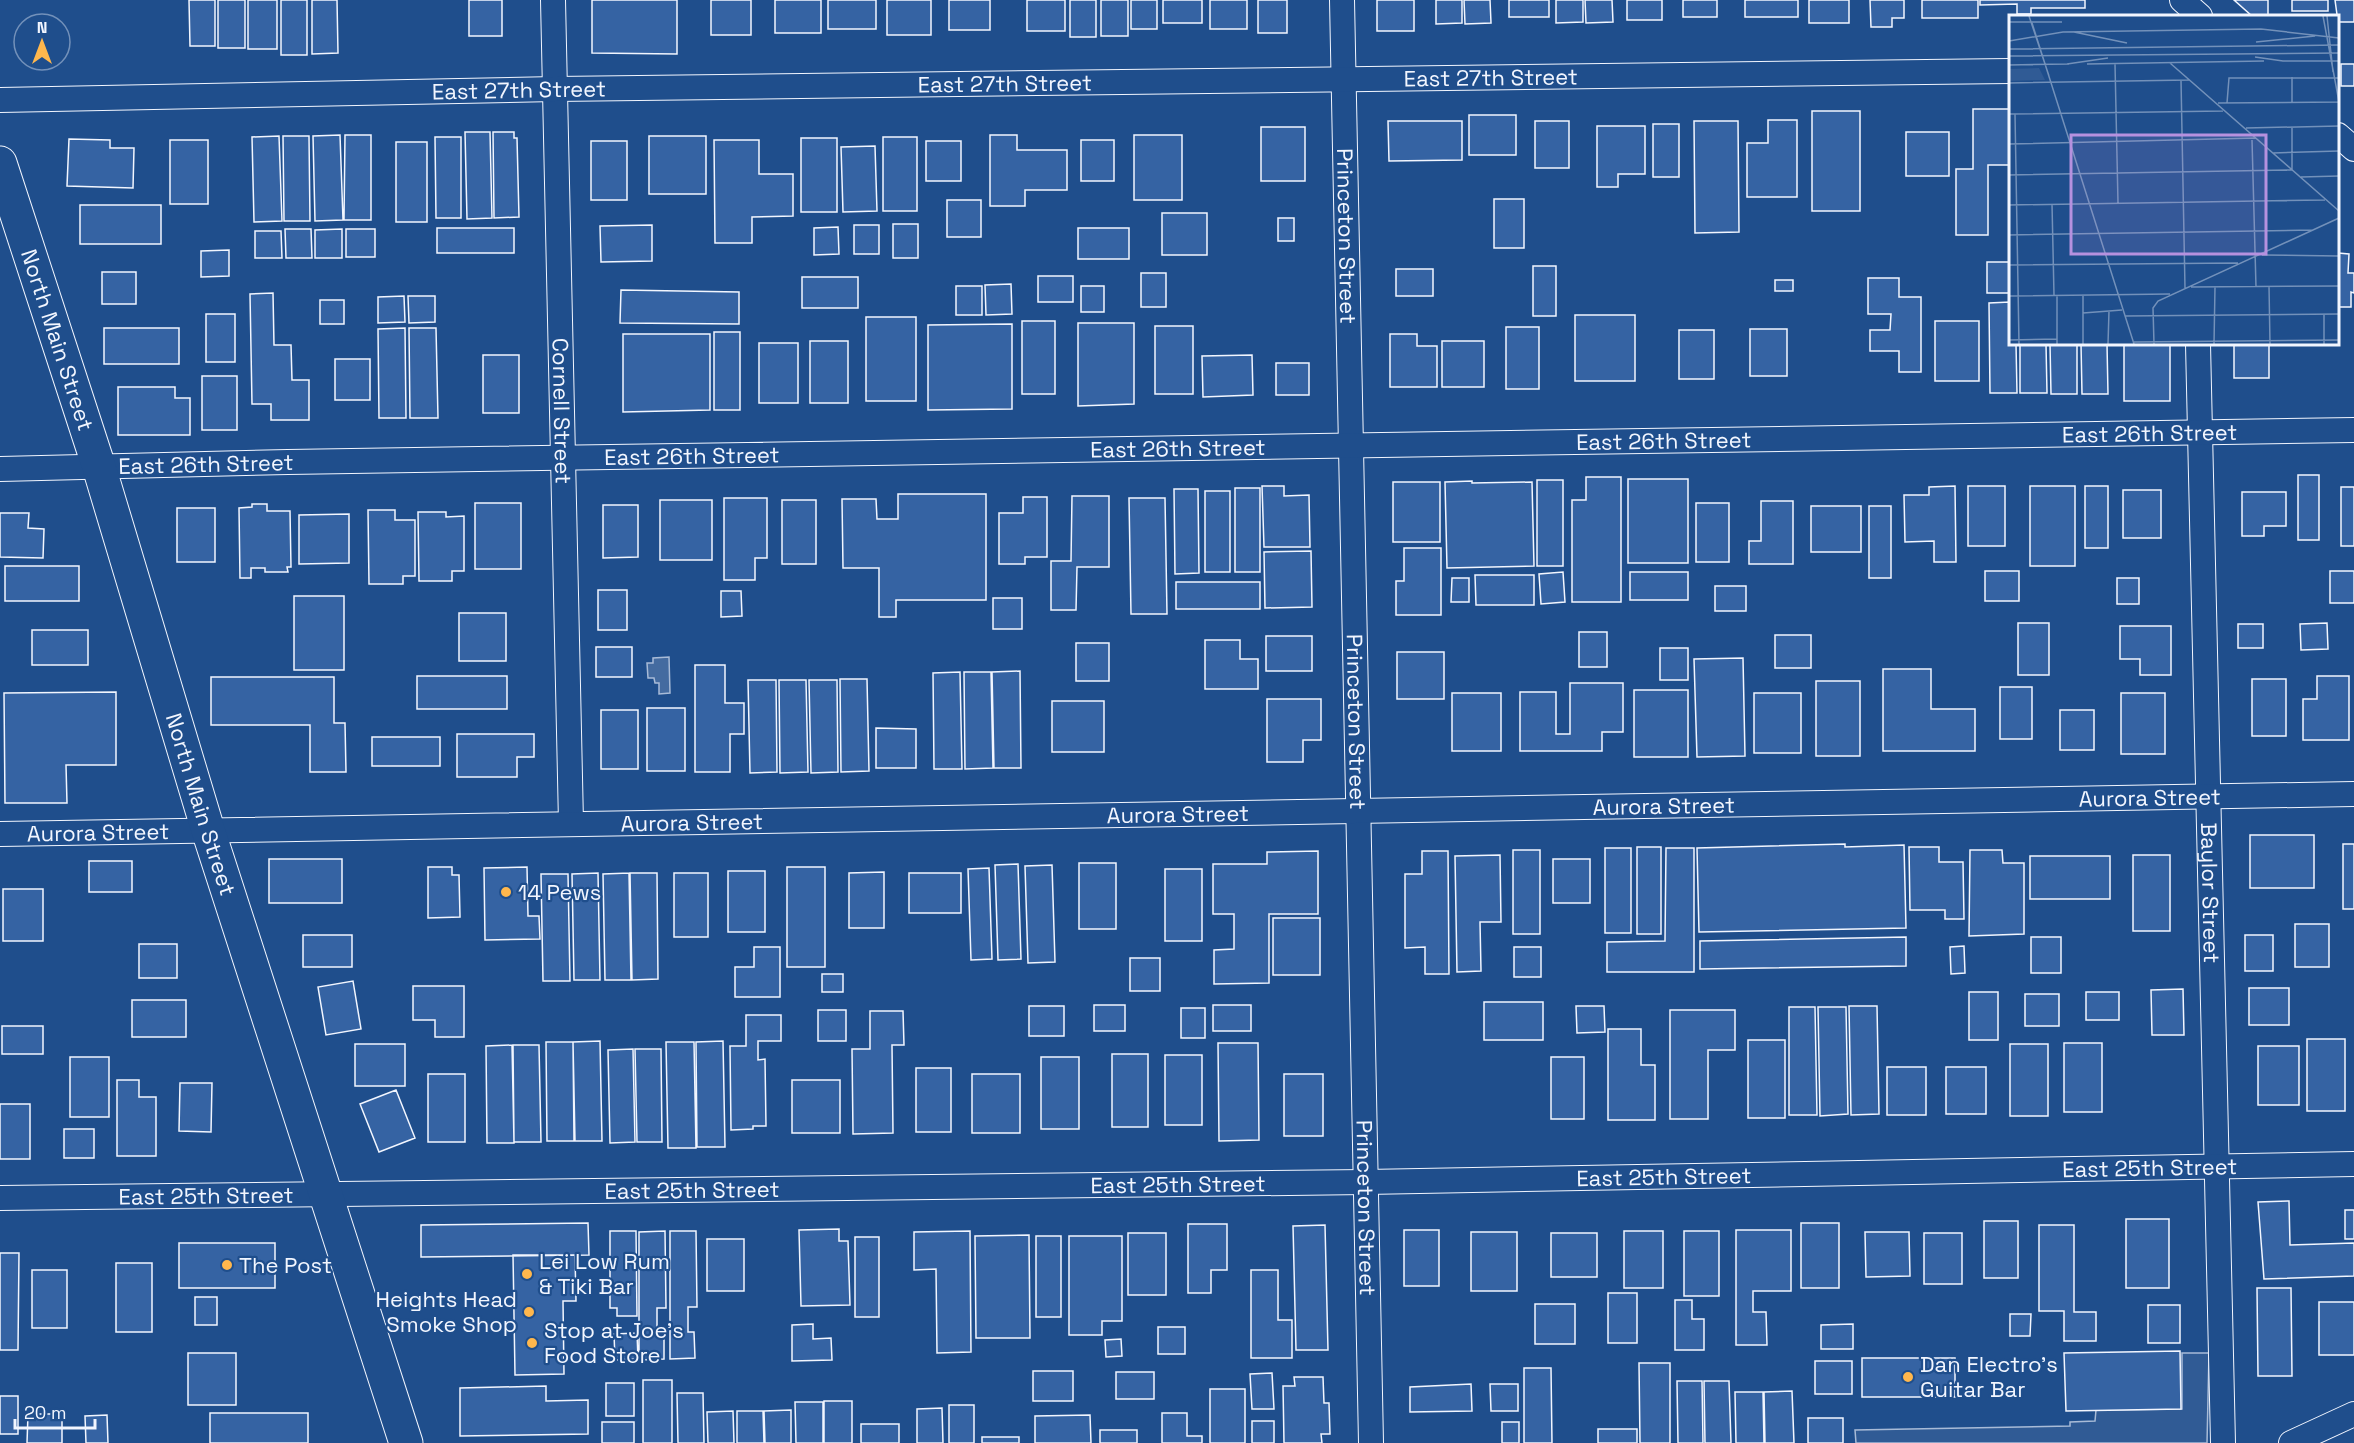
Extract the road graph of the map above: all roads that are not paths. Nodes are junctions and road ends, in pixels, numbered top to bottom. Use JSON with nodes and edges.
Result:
{"nodes":[{"id":1,"x":553,"y":0,"type":"edge"},
{"id":2,"x":1342,"y":0,"type":"edge"},
{"id":3,"x":2182,"y":0,"type":"edge"},
{"id":4,"x":2199,"y":15,"type":"edge"},
{"id":5,"x":2009,"y":71,"type":"edge"},
{"id":6,"x":1344,"y":80,"type":"junction"},
{"id":7,"x":555,"y":89,"type":"junction"},
{"id":8,"x":0,"y":100,"type":"edge"},
{"id":9,"x":2339,"y":137,"type":"edge"},
{"id":10,"x":2354,"y":149,"type":"edge"},
{"id":11,"x":0,"y":163,"type":"edge"},
{"id":12,"x":2198,"y":345,"type":"edge"},
{"id":13,"x":2354,"y":430,"type":"edge"},
{"id":14,"x":2200,"y":434,"type":"junction"},
{"id":15,"x":1351,"y":447,"type":"junction"},
{"id":16,"x":563,"y":458,"type":"junction"},
{"id":17,"x":99,"y":467,"type":"junction"},
{"id":18,"x":0,"y":469,"type":"edge"},
{"id":19,"x":2354,"y":794,"type":"edge"},
{"id":20,"x":2208,"y":797,"type":"junction"},
{"id":21,"x":1358,"y":812,"type":"junction"},
{"id":22,"x":571,"y":823,"type":"junction"},
{"id":23,"x":208,"y":830,"type":"junction"},
{"id":24,"x":0,"y":834,"type":"edge"},
{"id":25,"x":2354,"y":1164,"type":"edge"},
{"id":26,"x":2216,"y":1166,"type":"junction"},
{"id":27,"x":1366,"y":1182,"type":"junction"},
{"id":28,"x":327,"y":1194,"type":"junction"},
{"id":29,"x":0,"y":1198,"type":"edge"},
{"id":30,"x":2354,"y":1414,"type":"edge"},
{"id":31,"x":406,"y":1443,"type":"edge"},
{"id":32,"x":1371,"y":1443,"type":"edge"},
{"id":33,"x":2223,"y":1443,"type":"edge"},
{"id":34,"x":2291,"y":1443,"type":"edge"}],
"edges":[{"from":1,"to":7,"type":"street","name":"Cornell Street"},
{"from":2,"to":6,"type":"street","name":"Princeton Street"},
{"from":3,"to":4,"type":"street"},
{"from":5,"to":6,"type":"street","name":"East 27th Street"},
{"from":6,"to":7,"type":"street","name":"East 27th Street"},
{"from":6,"to":15,"type":"street","name":"Princeton Street"},
{"from":7,"to":8,"type":"street","name":"East 27th Street"},
{"from":7,"to":16,"type":"street","name":"Cornell Street"},
{"from":9,"to":10,"type":"street"},
{"from":11,"to":17,"type":"main road","name":"North Main Street"},
{"from":12,"to":14,"type":"street","name":"Baylor Street"},
{"from":13,"to":14,"type":"street","name":"East 26th Street"},
{"from":14,"to":15,"type":"street","name":"East 26th Street"},
{"from":14,"to":20,"type":"street","name":"Baylor Street"},
{"from":15,"to":16,"type":"street","name":"East 26th Street"},
{"from":15,"to":21,"type":"street","name":"Princeton Street"},
{"from":16,"to":17,"type":"street","name":"East 26th Street"},
{"from":16,"to":22,"type":"street","name":"Cornell Street"},
{"from":17,"to":18,"type":"street","name":"East 26th Street"},
{"from":17,"to":23,"type":"main road","name":"North Main Street"},
{"from":19,"to":20,"type":"street","name":"Aurora Street"},
{"from":20,"to":21,"type":"street","name":"Aurora Street"},
{"from":20,"to":26,"type":"street","name":"Baylor Street"},
{"from":21,"to":22,"type":"street","name":"Aurora Street"},
{"from":21,"to":27,"type":"street","name":"Princeton Street"},
{"from":22,"to":23,"type":"street","name":"Aurora Street"},
{"from":23,"to":24,"type":"street","name":"Aurora Street"},
{"from":23,"to":28,"type":"main road","name":"North Main Street"},
{"from":25,"to":26,"type":"street","name":"East 25th Street"},
{"from":26,"to":27,"type":"street","name":"East 25th Street"},
{"from":26,"to":33,"type":"street","name":"Baylor Street"},
{"from":27,"to":28,"type":"street","name":"East 25th Street"},
{"from":27,"to":32,"type":"street","name":"Princeton Street"},
{"from":28,"to":29,"type":"street","name":"East 25th Street"},
{"from":28,"to":31,"type":"main road","name":"North Main Street"},
{"from":30,"to":34,"type":"street"}]}
